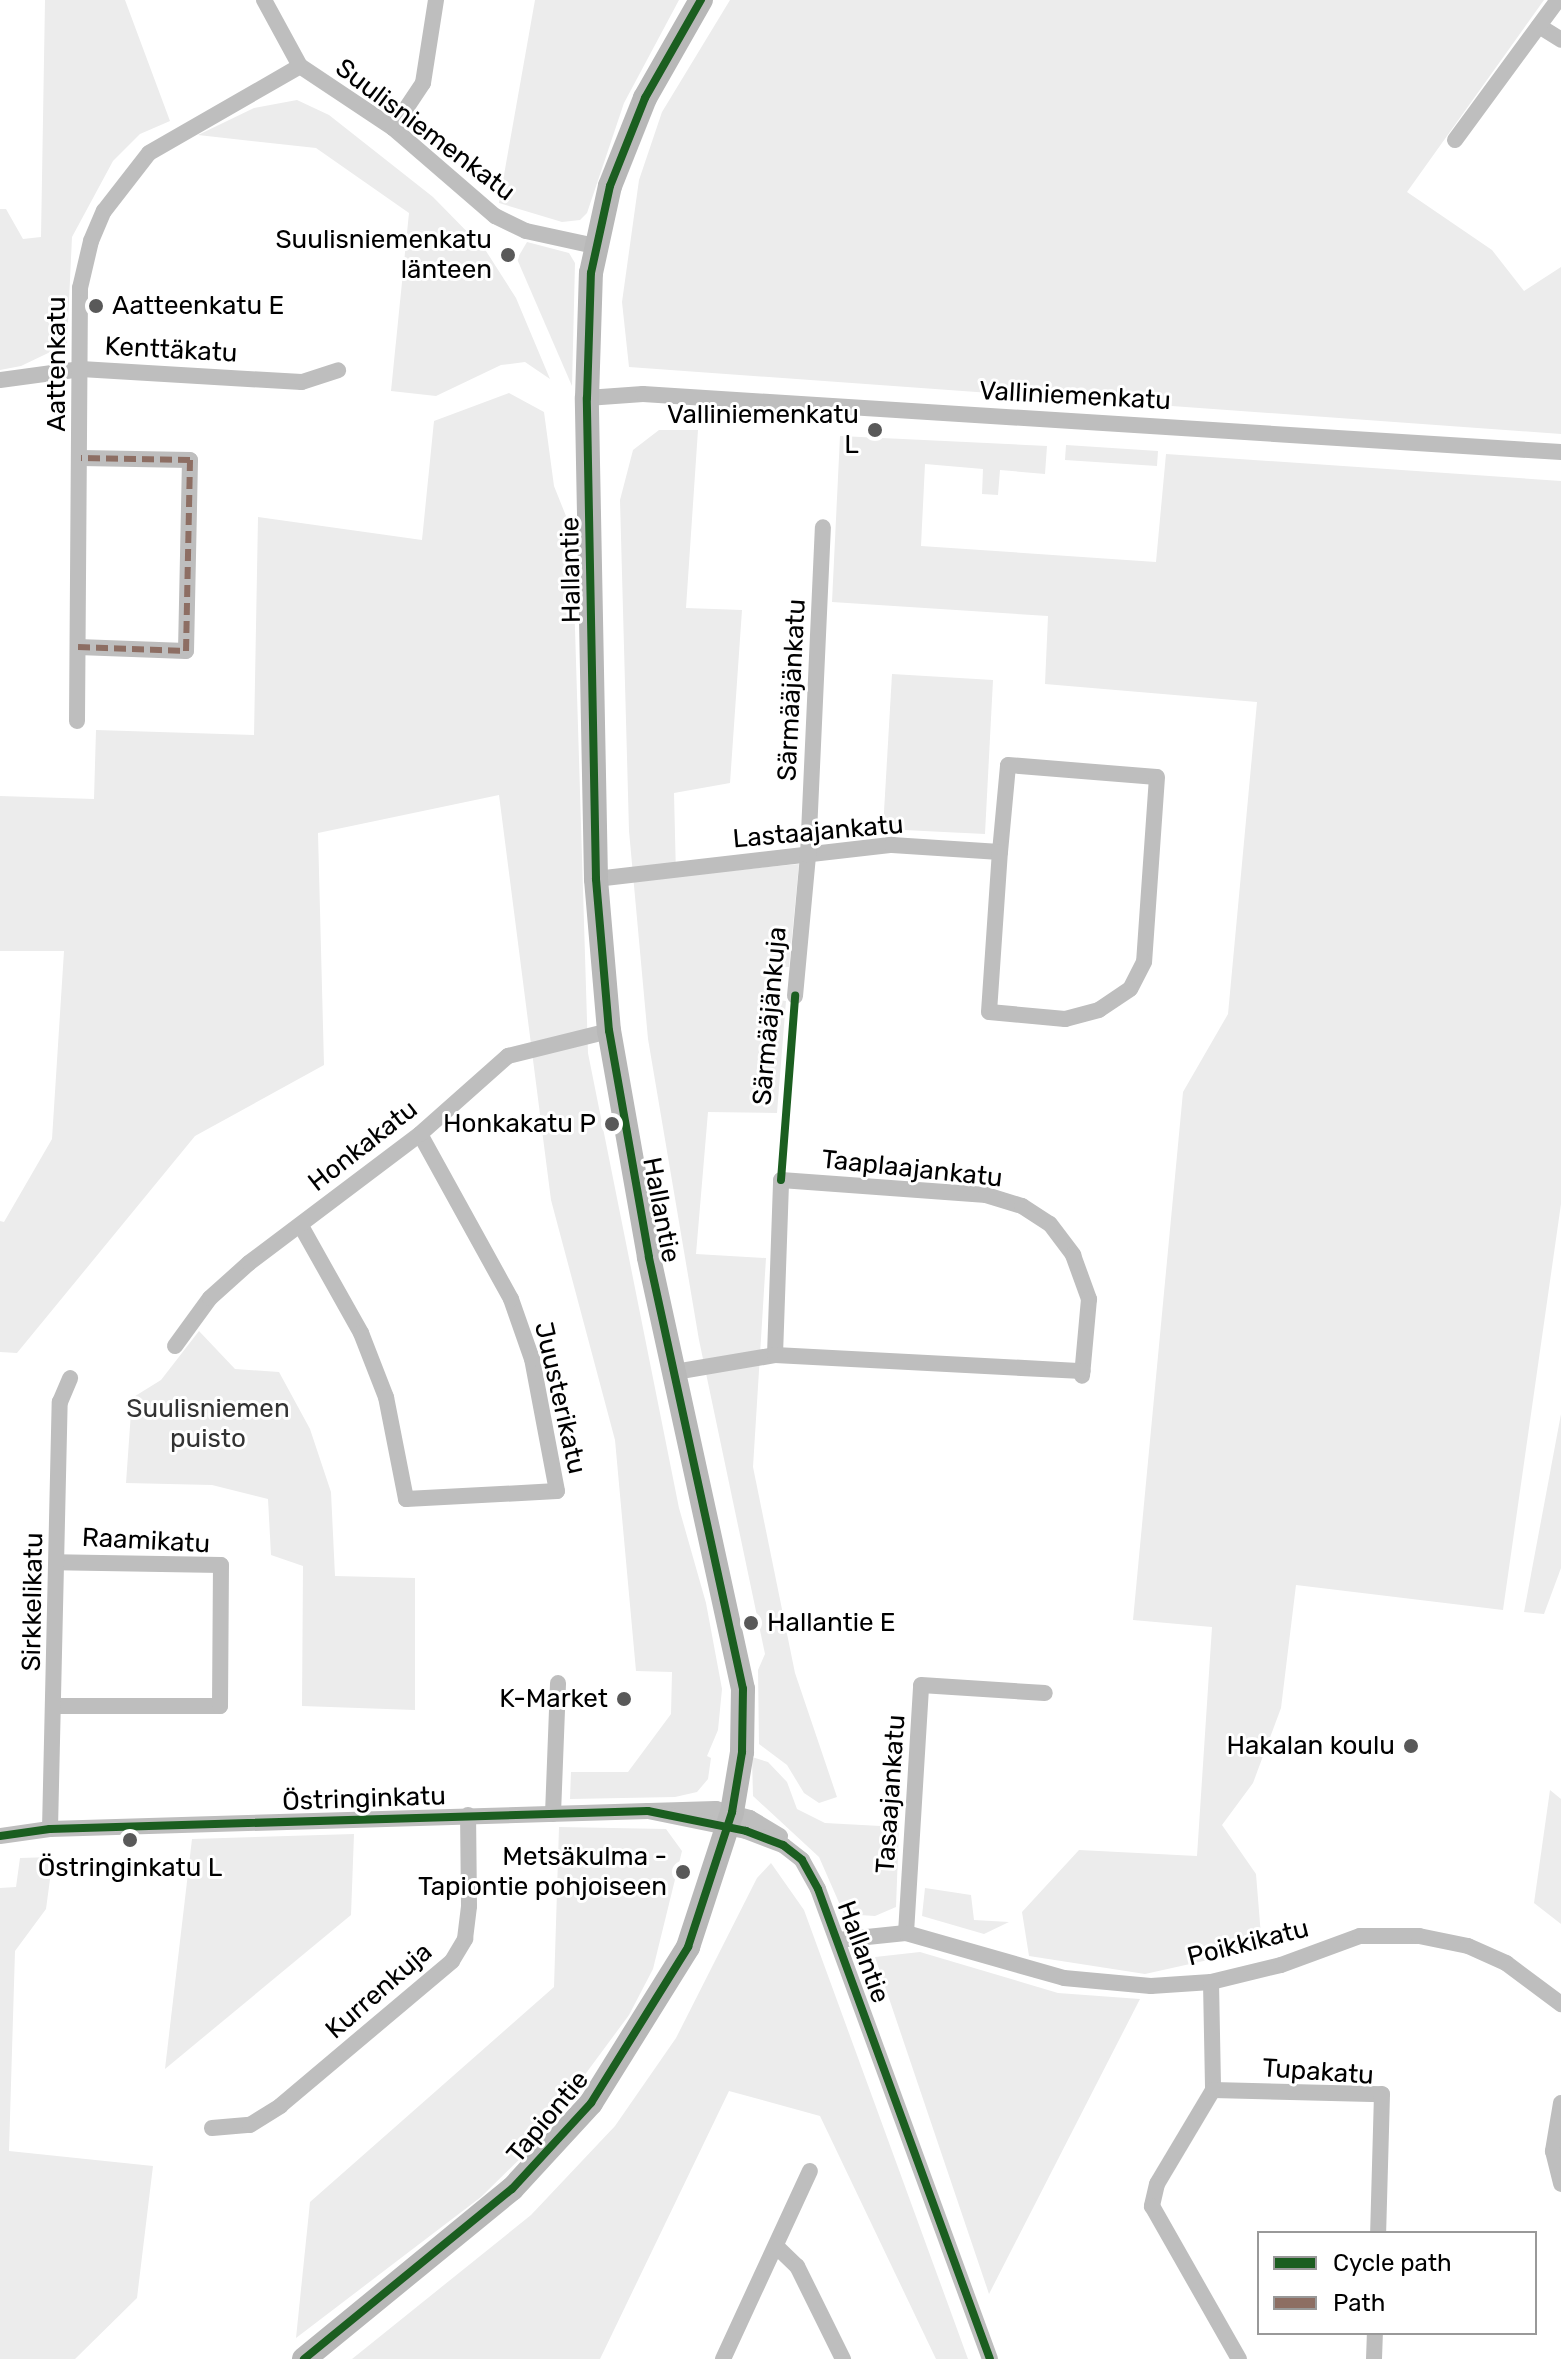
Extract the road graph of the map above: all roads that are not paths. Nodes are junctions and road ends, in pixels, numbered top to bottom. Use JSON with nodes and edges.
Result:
{"nodes":[{"id":1,"x":264,"y":0,"type":"edge"},
{"id":2,"x":436,"y":0,"type":"edge"},
{"id":3,"x":701,"y":0,"type":"edge"},
{"id":4,"x":1558,"y":0,"type":"edge"},
{"id":5,"x":1539,"y":26,"type":"junction"},
{"id":6,"x":1561,"y":40,"type":"edge"},
{"id":7,"x":300,"y":66,"type":"junction"},
{"id":8,"x":393,"y":128,"type":"junction"},
{"id":9,"x":1455,"y":140,"type":"dead end"},
{"id":10,"x":595,"y":246,"type":"junction"},
{"id":11,"x":81,"y":369,"type":"junction"},
{"id":12,"x":338,"y":370,"type":"dead end"},
{"id":13,"x":0,"y":380,"type":"edge"},
{"id":14,"x":587,"y":398,"type":"junction"},
{"id":15,"x":1561,"y":452,"type":"edge"},
{"id":16,"x":81,"y":458,"type":"junction"},
{"id":17,"x":823,"y":527,"type":"dead end"},
{"id":18,"x":78,"y":647,"type":"junction"},
{"id":19,"x":77,"y":721,"type":"dead end"},
{"id":20,"x":1000,"y":852,"type":"junction"},
{"id":21,"x":808,"y":855,"type":"junction"},
{"id":22,"x":596,"y":879,"type":"junction"},
{"id":23,"x":795,"y":996,"type":"dead end"},
{"id":24,"x":609,"y":1031,"type":"junction"},
{"id":25,"x":420,"y":1134,"type":"junction"},
{"id":26,"x":301,"y":1226,"type":"junction"},
{"id":27,"x":175,"y":1346,"type":"dead end"},
{"id":28,"x":775,"y":1355,"type":"junction"},
{"id":29,"x":675,"y":1372,"type":"junction"},
{"id":30,"x":70,"y":1378,"type":"dead end"},
{"id":31,"x":57,"y":1562,"type":"junction"},
{"id":32,"x":558,"y":1683,"type":"dead end"},
{"id":33,"x":1045,"y":1693,"type":"dead end"},
{"id":34,"x":56,"y":1706,"type":"junction"},
{"id":35,"x":553,"y":1814,"type":"junction"},
{"id":36,"x":468,"y":1815,"type":"junction"},
{"id":37,"x":722,"y":1819,"type":"junction"},
{"id":38,"x":50,"y":1829,"type":"junction"},
{"id":39,"x":0,"y":1836,"type":"edge"},
{"id":40,"x":906,"y":1933,"type":"junction"},
{"id":41,"x":838,"y":1940,"type":"junction"},
{"id":42,"x":1211,"y":1982,"type":"junction"},
{"id":43,"x":1561,"y":2004,"type":"edge"},
{"id":44,"x":1213,"y":2090,"type":"junction"},
{"id":45,"x":1561,"y":2103,"type":"edge"},
{"id":46,"x":212,"y":2128,"type":"dead end"},
{"id":47,"x":810,"y":2171,"type":"dead end"},
{"id":48,"x":1561,"y":2184,"type":"edge"},
{"id":49,"x":1378,"y":2231,"type":"edge"},
{"id":50,"x":777,"y":2247,"type":"junction"},
{"id":51,"x":1375,"y":2335,"type":"edge"},
{"id":52,"x":304,"y":2359,"type":"edge"},
{"id":53,"x":723,"y":2359,"type":"edge"},
{"id":54,"x":843,"y":2359,"type":"edge"},
{"id":55,"x":990,"y":2359,"type":"edge"},
{"id":56,"x":1239,"y":2359,"type":"edge"},
{"id":57,"x":1374,"y":2359,"type":"edge"}],
"edges":[{"from":1,"to":7,"type":"street","name":"Suulisniemenkatu"},
{"from":2,"to":8,"type":"street"},
{"from":3,"to":10,"type":"street","name":"Hallantie"},
{"from":4,"to":5,"type":"street"},
{"from":5,"to":6,"type":"street"},
{"from":5,"to":9,"type":"street"},
{"from":7,"to":8,"type":"street","name":"Suulisniemenkatu"},
{"from":7,"to":11,"type":"street","name":"Aattenkatu"},
{"from":8,"to":10,"type":"street","name":"Suulisniemenkatu"},
{"from":10,"to":14,"type":"street","name":"Hallantie"},
{"from":11,"to":12,"type":"street","name":"Kenttäkatu"},
{"from":11,"to":13,"type":"street","name":"Kenttäkatu"},
{"from":11,"to":16,"type":"street","name":"Aattenkatu"},
{"from":14,"to":15,"type":"street","name":"Valliniemenkatu"},
{"from":14,"to":22,"type":"street","name":"Hallantie"},
{"from":16,"to":18,"type":"street","name":"Aattenkatu"},
{"from":16,"to":18,"type":"street"},
{"from":17,"to":21,"type":"street","name":"Särmääjänkatu"},
{"from":18,"to":19,"type":"street","name":"Aattenkatu"},
{"from":20,"to":20,"type":"street"},
{"from":20,"to":21,"type":"street","name":"Lastaajankatu"},
{"from":21,"to":22,"type":"street","name":"Lastaajankatu"},
{"from":21,"to":23,"type":"street","name":"Särmääjänkuja"},
{"from":22,"to":24,"type":"street","name":"Hallantie"},
{"from":24,"to":25,"type":"street","name":"Honkakatu"},
{"from":24,"to":29,"type":"street","name":"Hallantie"},
{"from":25,"to":26,"type":"street","name":"Honkakatu"},
{"from":25,"to":26,"type":"street","name":"Juusterikatu"},
{"from":26,"to":27,"type":"street","name":"Honkakatu"},
{"from":28,"to":28,"type":"street","name":"Taaplaajankatu"},
{"from":28,"to":29,"type":"street","name":"Taaplaajankatu"},
{"from":29,"to":37,"type":"street","name":"Hallantie"},
{"from":30,"to":31,"type":"street","name":"Sirkkelikatu"},
{"from":31,"to":34,"type":"street","name":"Sirkkelikatu"},
{"from":31,"to":34,"type":"street","name":"Raamikatu"},
{"from":32,"to":35,"type":"street"},
{"from":33,"to":40,"type":"street","name":"Tasaajankatu"},
{"from":34,"to":38,"type":"street","name":"Sirkkelikatu"},
{"from":35,"to":36,"type":"street","name":"Östringinkatu"},
{"from":35,"to":37,"type":"street","name":"Östringinkatu"},
{"from":36,"to":38,"type":"street","name":"Östringinkatu"},
{"from":36,"to":46,"type":"street","name":"Kurrenkuja"},
{"from":37,"to":41,"type":"street","name":"Hallantie"},
{"from":37,"to":52,"type":"street","name":"Tapiontie"},
{"from":38,"to":39,"type":"street","name":"Östringinkatu"},
{"from":40,"to":41,"type":"street","name":"Poikkikatu"},
{"from":40,"to":42,"type":"street","name":"Poikkikatu"},
{"from":41,"to":55,"type":"street","name":"Hallantie"},
{"from":42,"to":43,"type":"street","name":"Poikkikatu"},
{"from":42,"to":44,"type":"street"},
{"from":44,"to":49,"type":"street","name":"Tupakatu"},
{"from":44,"to":56,"type":"street"},
{"from":45,"to":48,"type":"street"},
{"from":47,"to":50,"type":"street"},
{"from":50,"to":53,"type":"street"},
{"from":50,"to":54,"type":"street"},
{"from":51,"to":57,"type":"street"}]}
